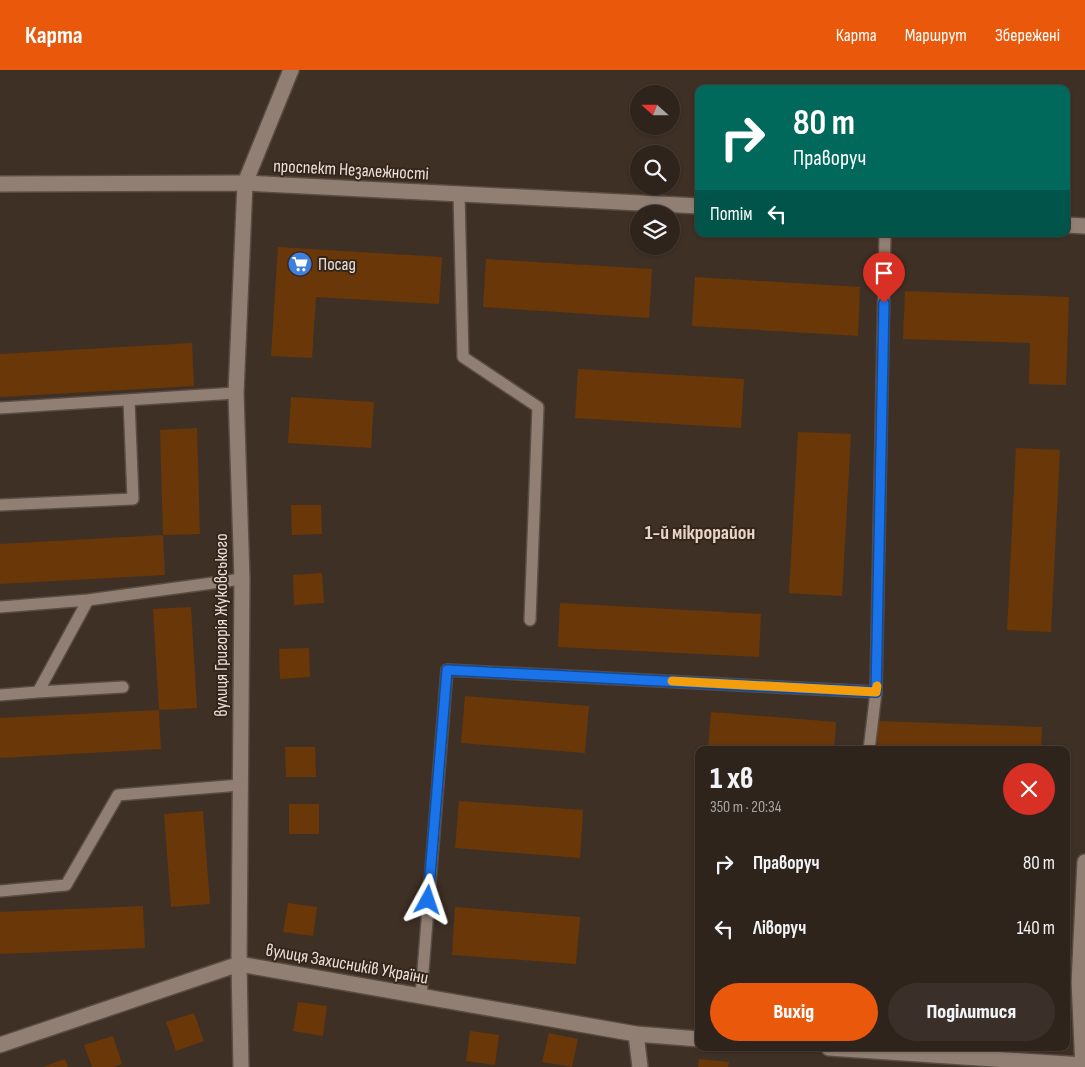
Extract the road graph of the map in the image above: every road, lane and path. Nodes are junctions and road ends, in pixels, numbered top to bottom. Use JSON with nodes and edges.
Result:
{"nodes":[{"id":1,"x":291,"y":70,"type":"edge"},
{"id":2,"x":244,"y":183,"type":"junction"},
{"id":3,"x":0,"y":184,"type":"edge"},
{"id":4,"x":459,"y":194,"type":"junction"},
{"id":5,"x":695,"y":206,"type":"edge"},
{"id":6,"x":1070,"y":225,"type":"edge"},
{"id":7,"x":1085,"y":226,"type":"edge"},
{"id":8,"x":885,"y":237,"type":"edge"},
{"id":9,"x":236,"y":393,"type":"junction"},
{"id":10,"x":129,"y":400,"type":"junction"},
{"id":11,"x":0,"y":408,"type":"edge"},
{"id":12,"x":0,"y":505,"type":"edge"},
{"id":13,"x":242,"y":579,"type":"junction"},
{"id":14,"x":88,"y":600,"type":"junction"},
{"id":15,"x":0,"y":607,"type":"edge"},
{"id":16,"x":530,"y":620,"type":"dead end"},
{"id":17,"x":123,"y":687,"type":"dead end"},
{"id":18,"x":38,"y":692,"type":"junction"},
{"id":19,"x":876,"y":692,"type":"junction"},
{"id":20,"x":0,"y":695,"type":"edge"},
{"id":21,"x":869,"y":746,"type":"edge"},
{"id":22,"x":240,"y":785,"type":"junction"},
{"id":23,"x":1085,"y":862,"type":"edge"},
{"id":24,"x":0,"y":890,"type":"edge"},
{"id":25,"x":239,"y":964,"type":"junction"},
{"id":26,"x":421,"y":996,"type":"junction"},
{"id":27,"x":636,"y":1034,"type":"junction"},
{"id":28,"x":695,"y":1038,"type":"edge"},
{"id":29,"x":0,"y":1045,"type":"edge"},
{"id":30,"x":872,"y":1051,"type":"edge"},
{"id":31,"x":1084,"y":1066,"type":"edge"},
{"id":32,"x":241,"y":1067,"type":"edge"},
{"id":33,"x":640,"y":1067,"type":"edge"}],
"edges":[{"from":1,"to":2,"type":"street"},
{"from":2,"to":3,"type":"street","name":"проспект Незалежності"},
{"from":2,"to":4,"type":"street","name":"проспект Незалежності"},
{"from":2,"to":9,"type":"street","name":"вулиця Григорія Жуковського"},
{"from":4,"to":5,"type":"street","name":"проспект Незалежності"},
{"from":4,"to":16,"type":"lane"},
{"from":6,"to":7,"type":"street"},
{"from":8,"to":19,"type":"lane"},
{"from":9,"to":10,"type":"lane"},
{"from":9,"to":13,"type":"street","name":"вулиця Григорія Жуковського"},
{"from":10,"to":11,"type":"lane"},
{"from":10,"to":12,"type":"lane"},
{"from":13,"to":14,"type":"lane"},
{"from":13,"to":22,"type":"street","name":"вулиця Григорія Жуковського"},
{"from":14,"to":15,"type":"lane"},
{"from":14,"to":18,"type":"lane"},
{"from":17,"to":18,"type":"lane"},
{"from":18,"to":20,"type":"lane"},
{"from":19,"to":21,"type":"lane"},
{"from":19,"to":26,"type":"lane"},
{"from":22,"to":24,"type":"lane"},
{"from":22,"to":25,"type":"street","name":"вулиця Григорія Жуковського"},
{"from":23,"to":31,"type":"street"},
{"from":25,"to":26,"type":"street","name":"вулиця Захисників України"},
{"from":25,"to":29,"type":"street","name":"вулиця Захисників України"},
{"from":25,"to":32,"type":"street","name":"вулиця Григорія Жуковського"},
{"from":26,"to":27,"type":"street","name":"вулиця Захисників України"},
{"from":27,"to":28,"type":"street","name":"вулиця Захисників України"},
{"from":27,"to":33,"type":"street"},
{"from":30,"to":31,"type":"street"}]}
